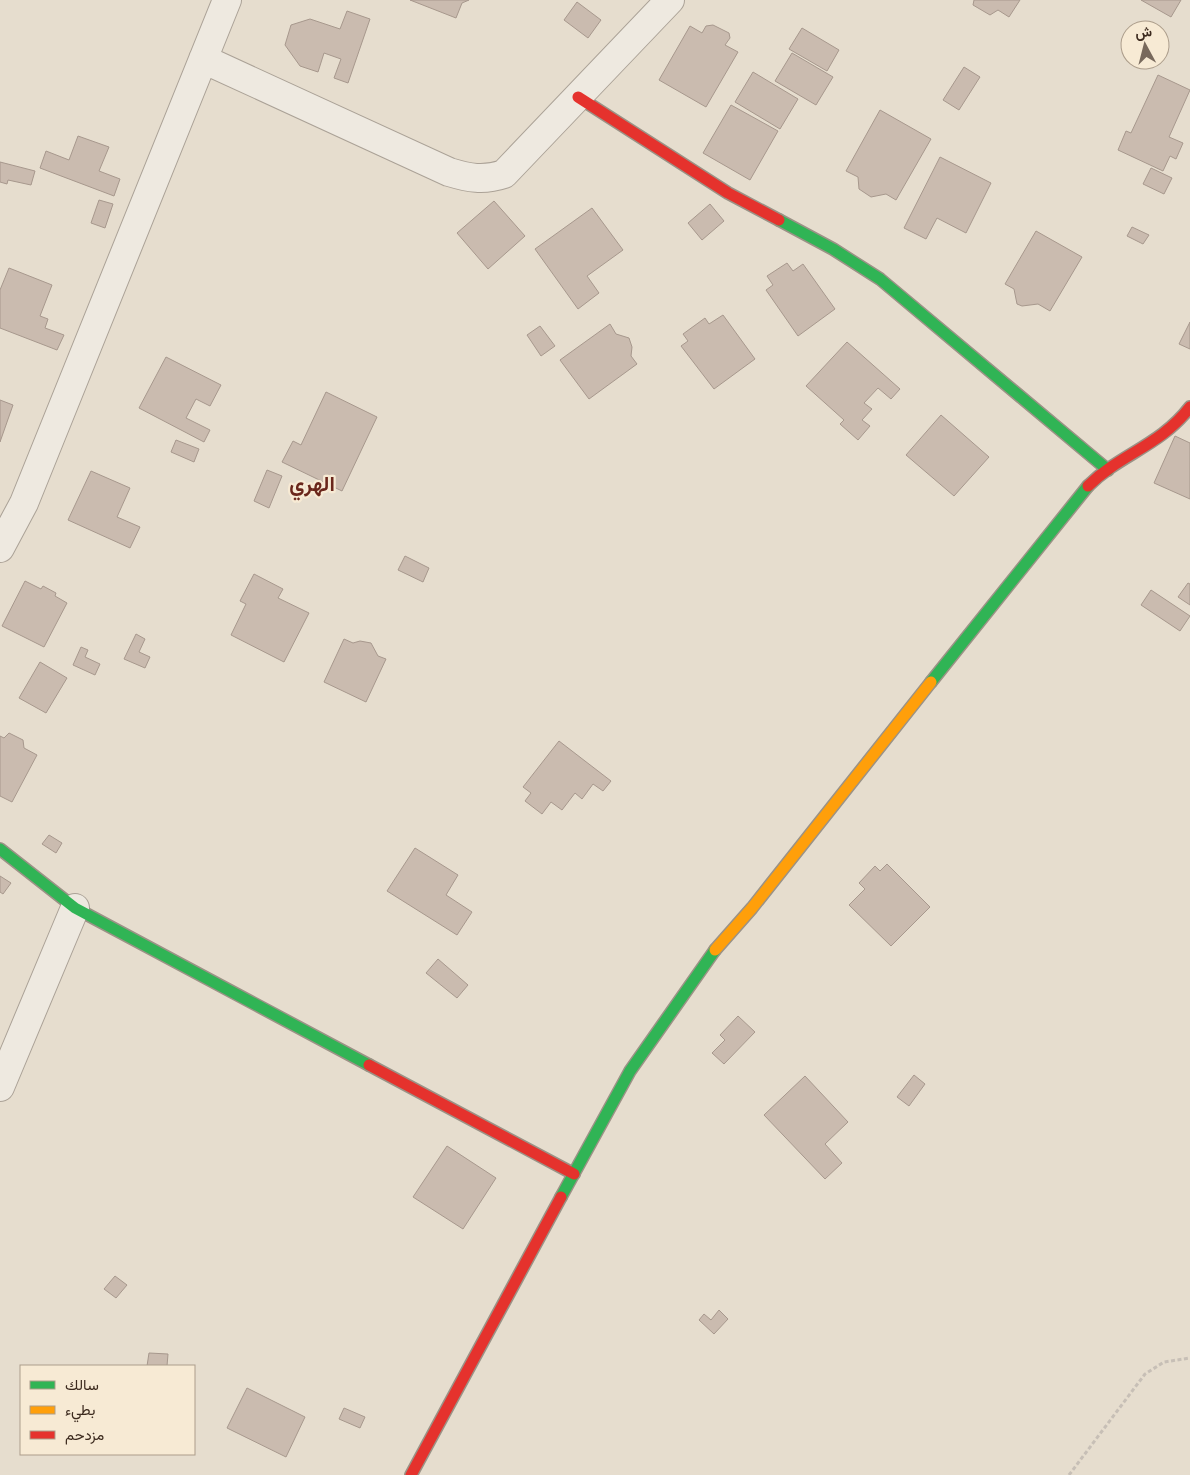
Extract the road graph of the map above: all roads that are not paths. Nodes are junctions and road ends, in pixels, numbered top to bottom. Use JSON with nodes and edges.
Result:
{"nodes":[{"id":1,"x":227,"y":0,"type":"edge"},
{"id":2,"x":670,"y":0,"type":"edge"},
{"id":3,"x":203,"y":59,"type":"junction"},
{"id":4,"x":578,"y":97,"type":"junction"},
{"id":5,"x":1190,"y":407,"type":"edge"},
{"id":6,"x":1108,"y":470,"type":"junction"},
{"id":7,"x":0,"y":548,"type":"edge"},
{"id":8,"x":0,"y":849,"type":"edge"},
{"id":9,"x":75,"y":908,"type":"junction"},
{"id":10,"x":0,"y":1087,"type":"edge"},
{"id":11,"x":574,"y":1174,"type":"junction"},
{"id":12,"x":410,"y":1475,"type":"edge"}],
"edges":[{"from":1,"to":3,"type":"street"},
{"from":2,"to":4,"type":"street"},
{"from":3,"to":4,"type":"street"},
{"from":3,"to":7,"type":"street"},
{"from":4,"to":6,"type":"street"},
{"from":5,"to":6,"type":"street"},
{"from":6,"to":11,"type":"street"},
{"from":8,"to":9,"type":"street"},
{"from":9,"to":10,"type":"street"},
{"from":9,"to":11,"type":"street"},
{"from":11,"to":12,"type":"street"}]}
